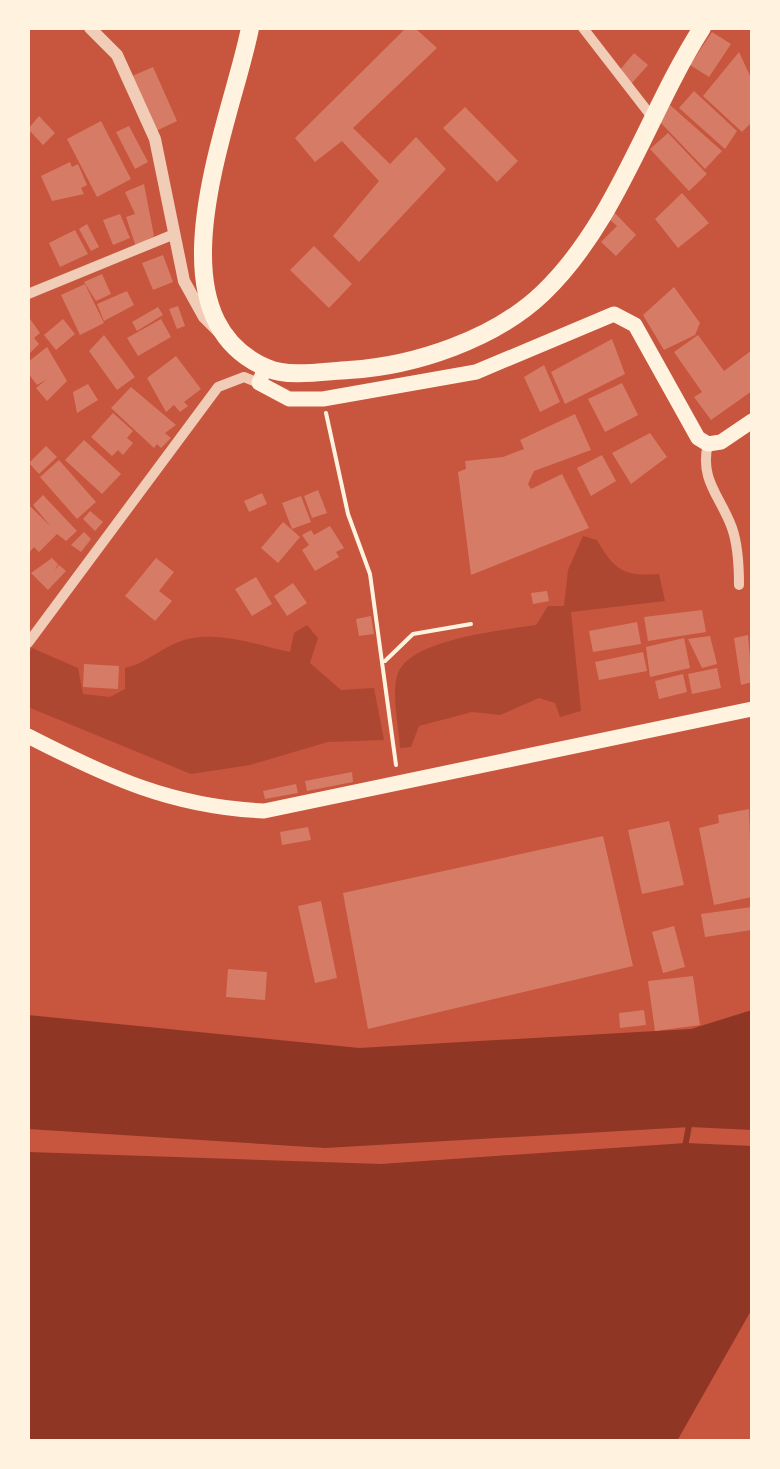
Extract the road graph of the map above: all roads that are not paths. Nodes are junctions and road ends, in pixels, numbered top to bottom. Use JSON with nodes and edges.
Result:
{"nodes":[{"id":1,"x":90,"y":28,"type":"edge"},
{"id":2,"x":250,"y":28,"type":"edge"},
{"id":3,"x":583,"y":28,"type":"edge"},
{"id":4,"x":702,"y":28,"type":"edge"},
{"id":5,"x":652,"y":117,"type":"junction"},
{"id":6,"x":172,"y":235,"type":"junction"},
{"id":7,"x":28,"y":294,"type":"edge"},
{"id":8,"x":231,"y":343,"type":"junction"},
{"id":9,"x":262,"y":376,"type":"junction"},
{"id":10,"x":752,"y":420,"type":"edge"},
{"id":11,"x":708,"y":444,"type":"junction"},
{"id":12,"x":740,"y":585,"type":"dead end"},
{"id":13,"x":28,"y":643,"type":"edge"},
{"id":14,"x":752,"y":709,"type":"edge"},
{"id":15,"x":28,"y":736,"type":"edge"}],
"edges":[{"from":1,"to":6,"type":"street"},
{"from":2,"to":8,"type":"highway"},
{"from":3,"to":5,"type":"street"},
{"from":4,"to":5,"type":"highway"},
{"from":5,"to":9,"type":"highway"},
{"from":6,"to":7,"type":"street"},
{"from":6,"to":8,"type":"street"},
{"from":8,"to":9,"type":"highway"},
{"from":9,"to":11,"type":"main road"},
{"from":9,"to":13,"type":"street"},
{"from":10,"to":11,"type":"main road"},
{"from":11,"to":12,"type":"street"},
{"from":14,"to":15,"type":"main road"}]}
